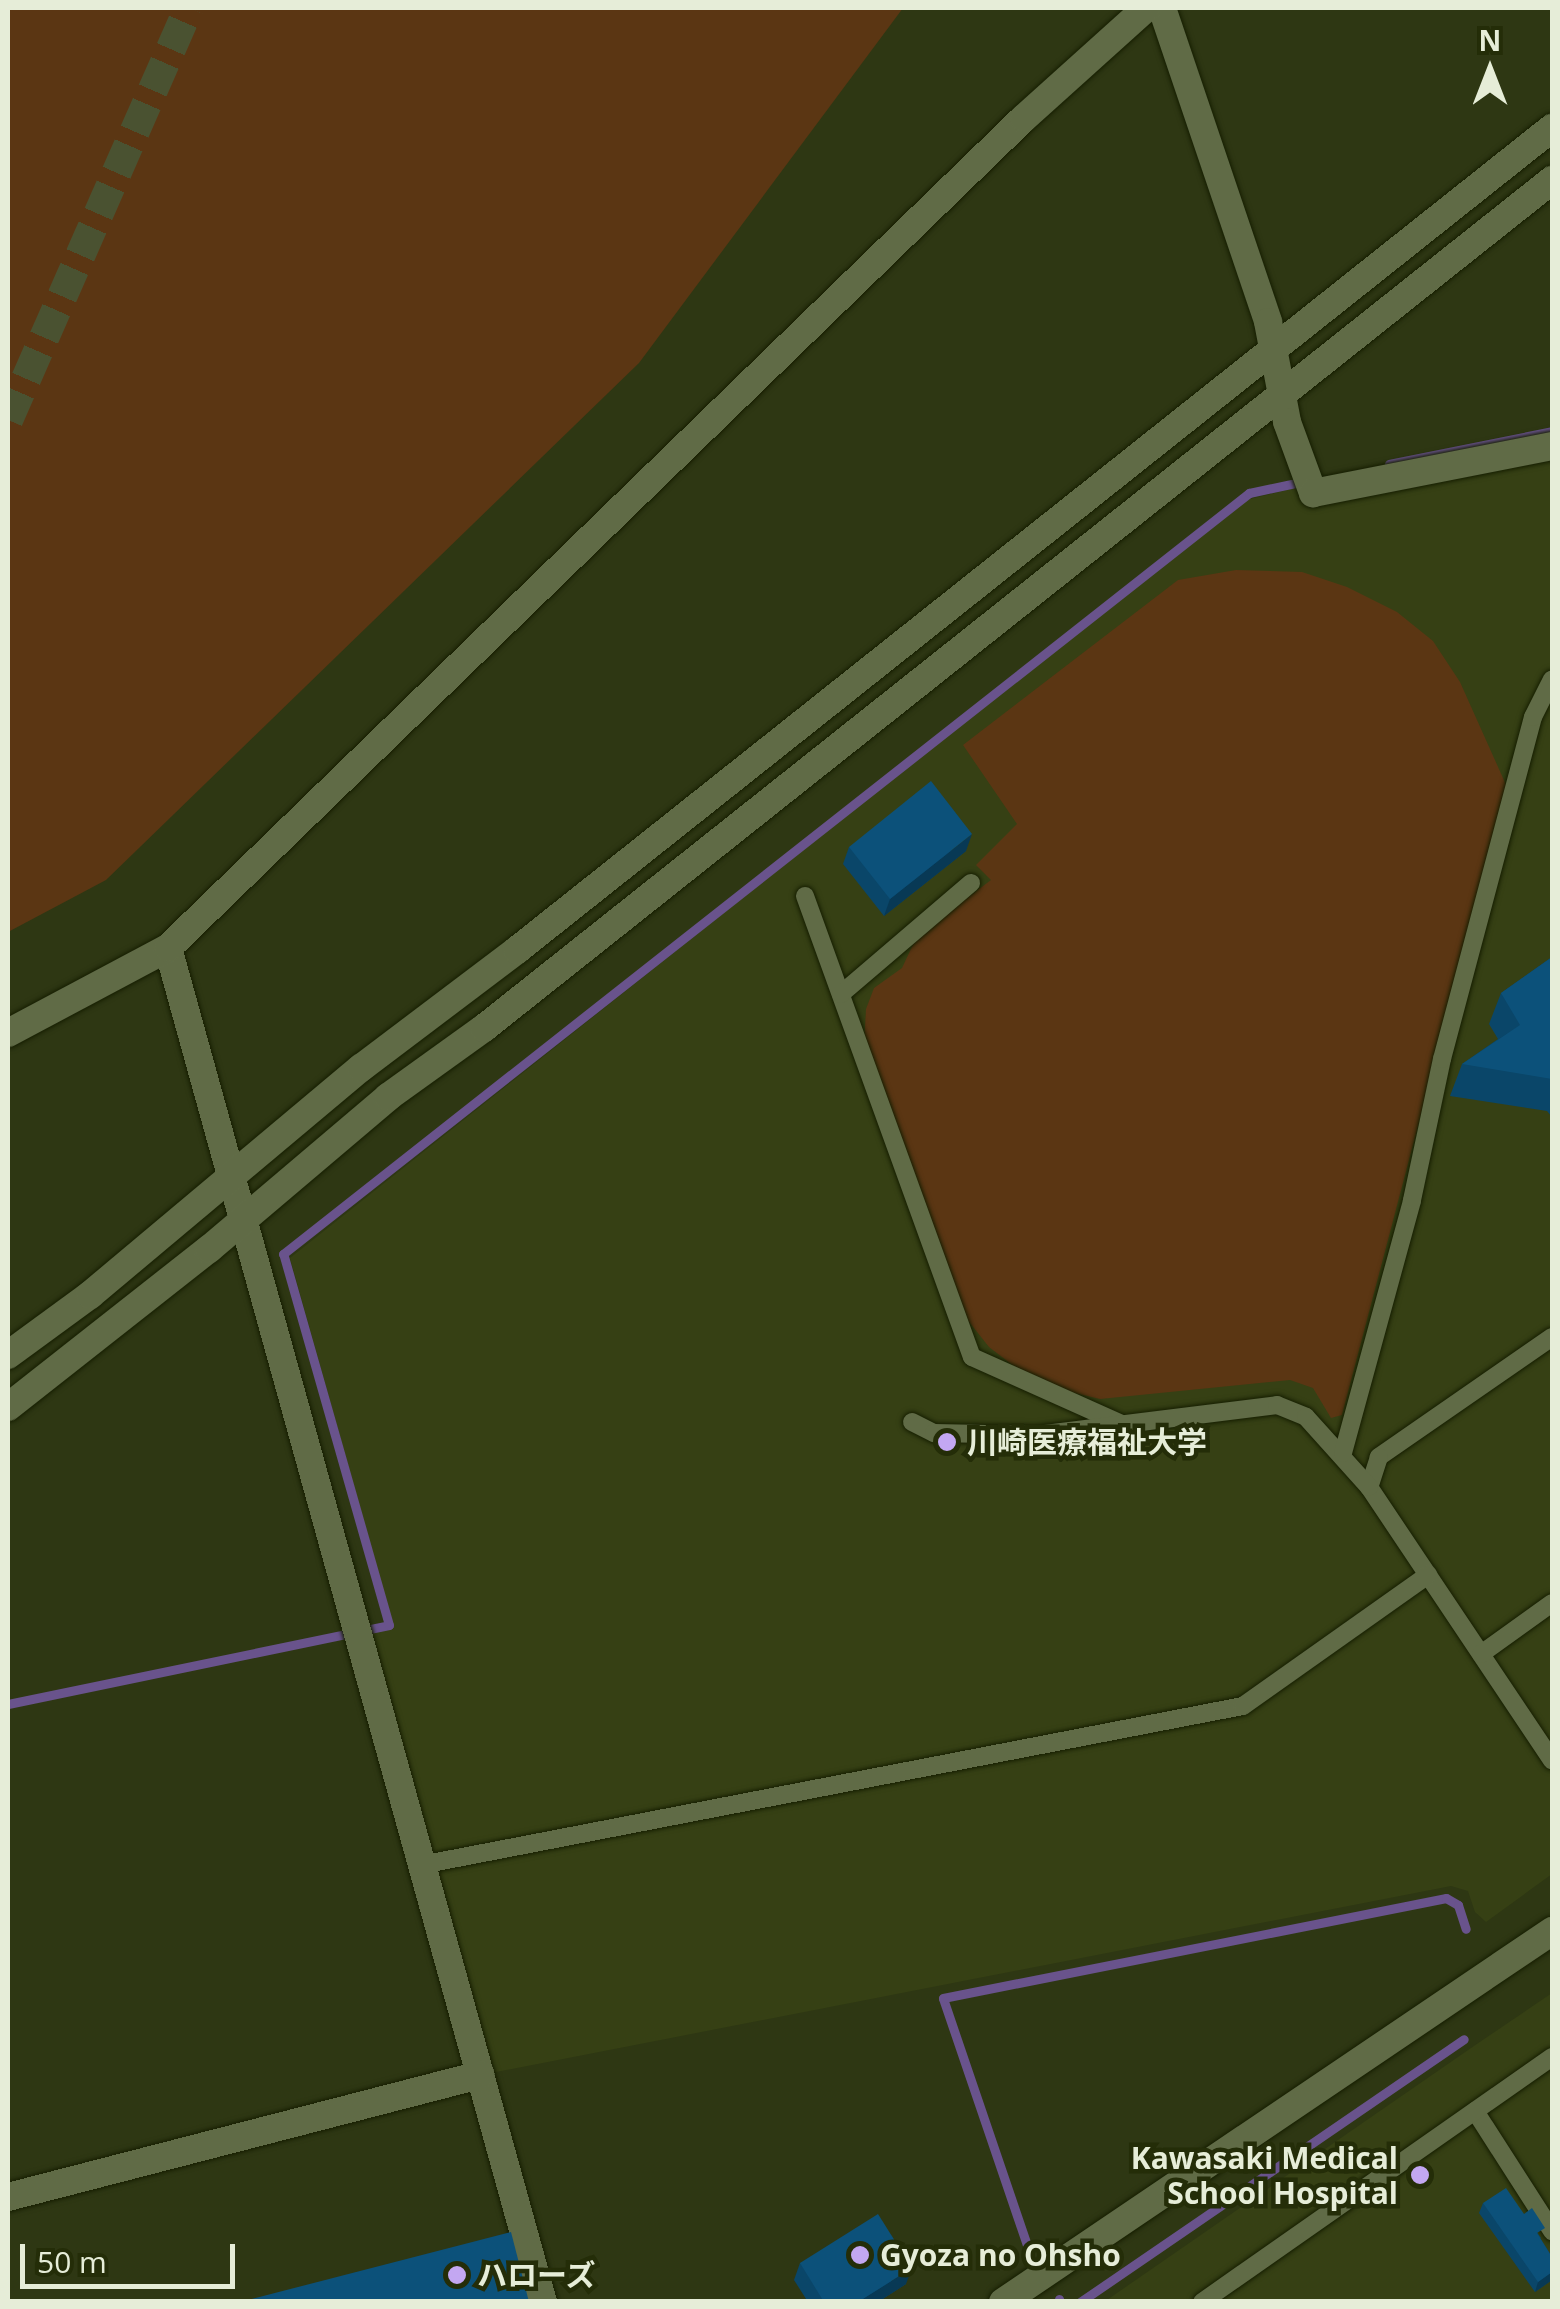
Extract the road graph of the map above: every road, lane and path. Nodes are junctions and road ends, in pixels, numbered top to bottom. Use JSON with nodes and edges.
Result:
{"nodes":[{"id":1,"x":1146,"y":8,"type":"edge"},
{"id":2,"x":1162,"y":8,"type":"edge"},
{"id":3,"x":1552,"y":128,"type":"edge"},
{"id":4,"x":1552,"y":180,"type":"edge"},
{"id":5,"x":1273,"y":350,"type":"junction"},
{"id":6,"x":1281,"y":394,"type":"junction"},
{"id":7,"x":1552,"y":446,"type":"edge"},
{"id":8,"x":1552,"y":679,"type":"edge"},
{"id":9,"x":971,"y":884,"type":"dead end"},
{"id":10,"x":805,"y":896,"type":"dead end"},
{"id":11,"x":168,"y":948,"type":"junction"},
{"id":12,"x":841,"y":994,"type":"junction"},
{"id":13,"x":8,"y":1033,"type":"edge"},
{"id":14,"x":232,"y":1178,"type":"junction"},
{"id":15,"x":243,"y":1219,"type":"junction"},
{"id":16,"x":1552,"y":1337,"type":"edge"},
{"id":17,"x":8,"y":1354,"type":"edge"},
{"id":18,"x":8,"y":1407,"type":"edge"},
{"id":19,"x":912,"y":1422,"type":"dead end"},
{"id":20,"x":1124,"y":1424,"type":"junction"},
{"id":21,"x":1343,"y":1452,"type":"junction"},
{"id":22,"x":1369,"y":1487,"type":"junction"},
{"id":23,"x":1428,"y":1575,"type":"junction"},
{"id":24,"x":1552,"y":1603,"type":"edge"},
{"id":25,"x":1481,"y":1654,"type":"junction"},
{"id":26,"x":1552,"y":1760,"type":"edge"},
{"id":27,"x":421,"y":1865,"type":"junction"},
{"id":28,"x":1552,"y":1931,"type":"edge"},
{"id":29,"x":1552,"y":2059,"type":"edge"},
{"id":30,"x":480,"y":2076,"type":"junction"},
{"id":31,"x":1475,"y":2111,"type":"junction"},
{"id":32,"x":8,"y":2197,"type":"edge"},
{"id":33,"x":1552,"y":2231,"type":"edge"},
{"id":34,"x":543,"y":2302,"type":"edge"},
{"id":35,"x":1003,"y":2302,"type":"edge"},
{"id":36,"x":1202,"y":2302,"type":"edge"}],
"edges":[{"from":1,"to":11,"type":"street"},
{"from":2,"to":5,"type":"street"},
{"from":3,"to":5,"type":"street"},
{"from":4,"to":6,"type":"street"},
{"from":5,"to":6,"type":"street"},
{"from":5,"to":14,"type":"street"},
{"from":6,"to":7,"type":"street"},
{"from":6,"to":15,"type":"street"},
{"from":8,"to":21,"type":"lane"},
{"from":9,"to":12,"type":"lane"},
{"from":10,"to":12,"type":"lane"},
{"from":11,"to":13,"type":"street"},
{"from":11,"to":14,"type":"street"},
{"from":12,"to":20,"type":"lane"},
{"from":14,"to":15,"type":"street"},
{"from":14,"to":17,"type":"street"},
{"from":15,"to":18,"type":"street"},
{"from":15,"to":27,"type":"street"},
{"from":16,"to":22,"type":"lane"},
{"from":19,"to":20,"type":"lane"},
{"from":20,"to":21,"type":"lane"},
{"from":21,"to":22,"type":"lane"},
{"from":22,"to":23,"type":"lane"},
{"from":23,"to":25,"type":"lane"},
{"from":23,"to":27,"type":"lane"},
{"from":24,"to":25,"type":"lane"},
{"from":25,"to":26,"type":"lane"},
{"from":27,"to":30,"type":"street"},
{"from":28,"to":35,"type":"street"},
{"from":29,"to":31,"type":"lane"},
{"from":30,"to":32,"type":"street"},
{"from":30,"to":34,"type":"street"},
{"from":31,"to":33,"type":"lane"},
{"from":31,"to":36,"type":"lane"}]}
